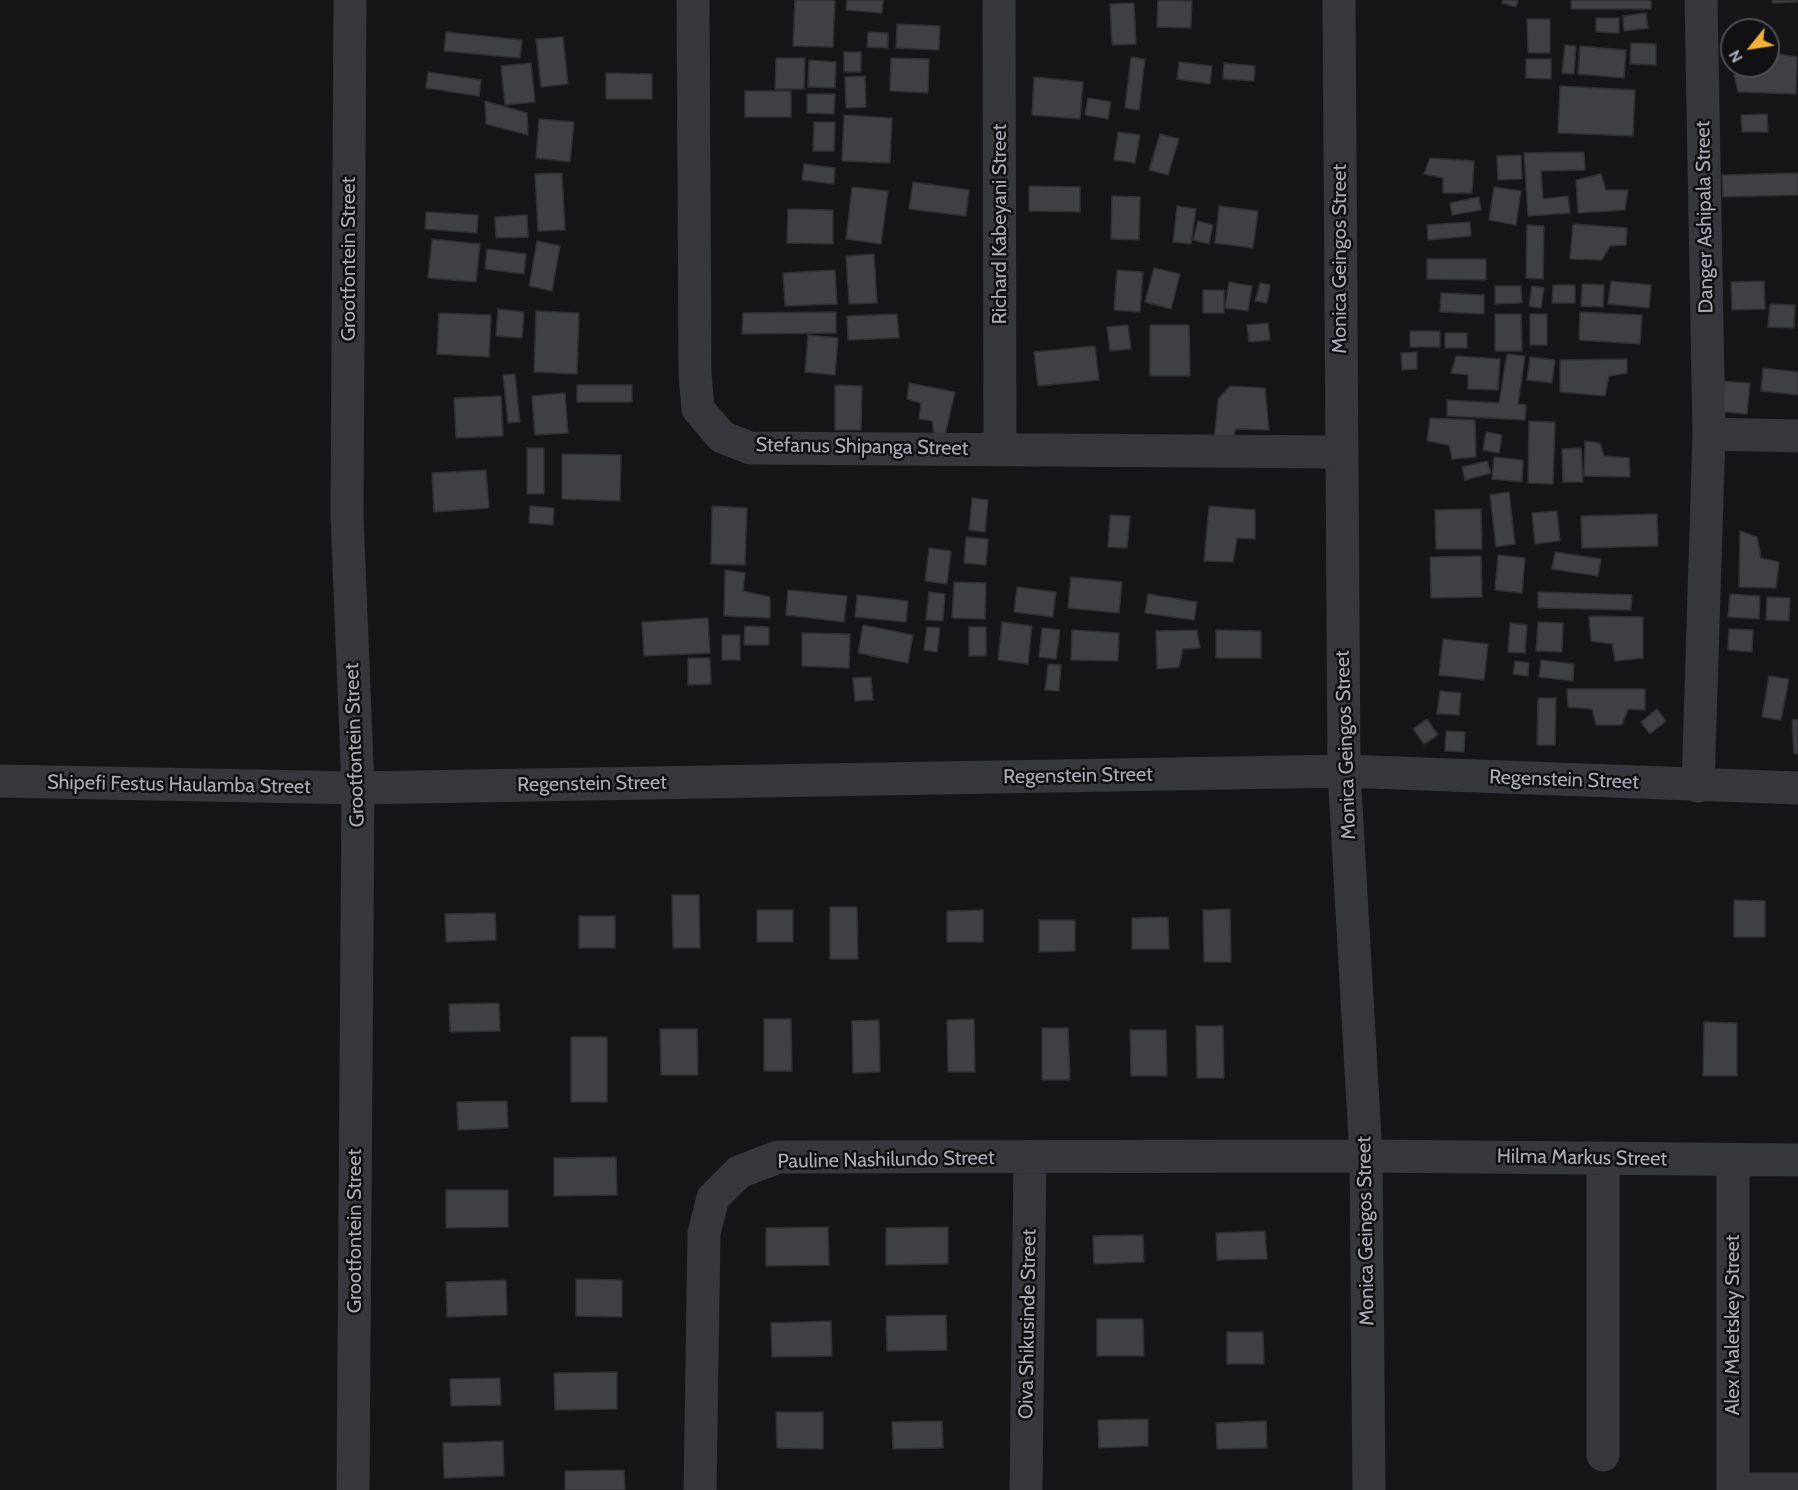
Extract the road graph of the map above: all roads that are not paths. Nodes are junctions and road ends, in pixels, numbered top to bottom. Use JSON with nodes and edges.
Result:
{"nodes":[{"id":1,"x":350,"y":0,"type":"edge"},
{"id":2,"x":693,"y":0,"type":"edge"},
{"id":3,"x":999,"y":0,"type":"edge"},
{"id":4,"x":1339,"y":0,"type":"edge"},
{"id":5,"x":1701,"y":0,"type":"edge"},
{"id":6,"x":1709,"y":435,"type":"junction"},
{"id":7,"x":1798,"y":436,"type":"edge"},
{"id":8,"x":1000,"y":449,"type":"junction"},
{"id":9,"x":1341,"y":452,"type":"junction"},
{"id":10,"x":1344,"y":771,"type":"junction"},
{"id":11,"x":0,"y":781,"type":"edge"},
{"id":12,"x":1698,"y":786,"type":"junction"},
{"id":13,"x":358,"y":788,"type":"junction"},
{"id":14,"x":1798,"y":788,"type":"edge"},
{"id":15,"x":1366,"y":1156,"type":"junction"},
{"id":16,"x":1029,"y":1158,"type":"junction"},
{"id":17,"x":1603,"y":1158,"type":"junction"},
{"id":18,"x":1733,"y":1160,"type":"junction"},
{"id":19,"x":1798,"y":1160,"type":"edge"},
{"id":20,"x":1603,"y":1455,"type":"dead end"},
{"id":21,"x":1798,"y":1489,"type":"edge"},
{"id":22,"x":353,"y":1490,"type":"edge"},
{"id":23,"x":700,"y":1490,"type":"edge"},
{"id":24,"x":1026,"y":1490,"type":"edge"},
{"id":25,"x":1370,"y":1490,"type":"edge"},
{"id":26,"x":1733,"y":1490,"type":"edge"}],
"edges":[{"from":1,"to":13,"type":"street","name":"Grootfontein Street"},
{"from":2,"to":8,"type":"street","name":"Stefanus Shipanga Street"},
{"from":3,"to":8,"type":"street","name":"Richard Kabeyani Street"},
{"from":4,"to":9,"type":"street","name":"Monica Geingos Street"},
{"from":5,"to":6,"type":"street","name":"Danger Ashipala Street"},
{"from":6,"to":7,"type":"street"},
{"from":6,"to":12,"type":"street","name":"Danger Ashipala Street"},
{"from":8,"to":9,"type":"street","name":"Stefanus Shipanga Street"},
{"from":9,"to":10,"type":"street","name":"Monica Geingos Street"},
{"from":10,"to":12,"type":"street","name":"Regenstein Street"},
{"from":10,"to":13,"type":"street","name":"Regenstein Street"},
{"from":10,"to":15,"type":"street","name":"Monica Geingos Street"},
{"from":11,"to":13,"type":"street","name":"Shipefi Festus Haulamba Street"},
{"from":12,"to":14,"type":"street","name":"Regenstein Street"},
{"from":13,"to":22,"type":"street","name":"Grootfontein Street"},
{"from":15,"to":16,"type":"street","name":"Pauline Nashilundo Street"},
{"from":15,"to":17,"type":"street","name":"Hilma Markus Street"},
{"from":15,"to":25,"type":"street","name":"Monica Geingos Street"},
{"from":16,"to":23,"type":"street","name":"Pauline Nashilundo Street"},
{"from":16,"to":24,"type":"street","name":"Oiva Shikusinde Street"},
{"from":17,"to":18,"type":"street","name":"Hilma Markus Street"},
{"from":17,"to":20,"type":"street"},
{"from":18,"to":19,"type":"street","name":"Hilma Markus Street"},
{"from":18,"to":26,"type":"street","name":"Alex Maletskey Street"},
{"from":21,"to":26,"type":"street"}]}
